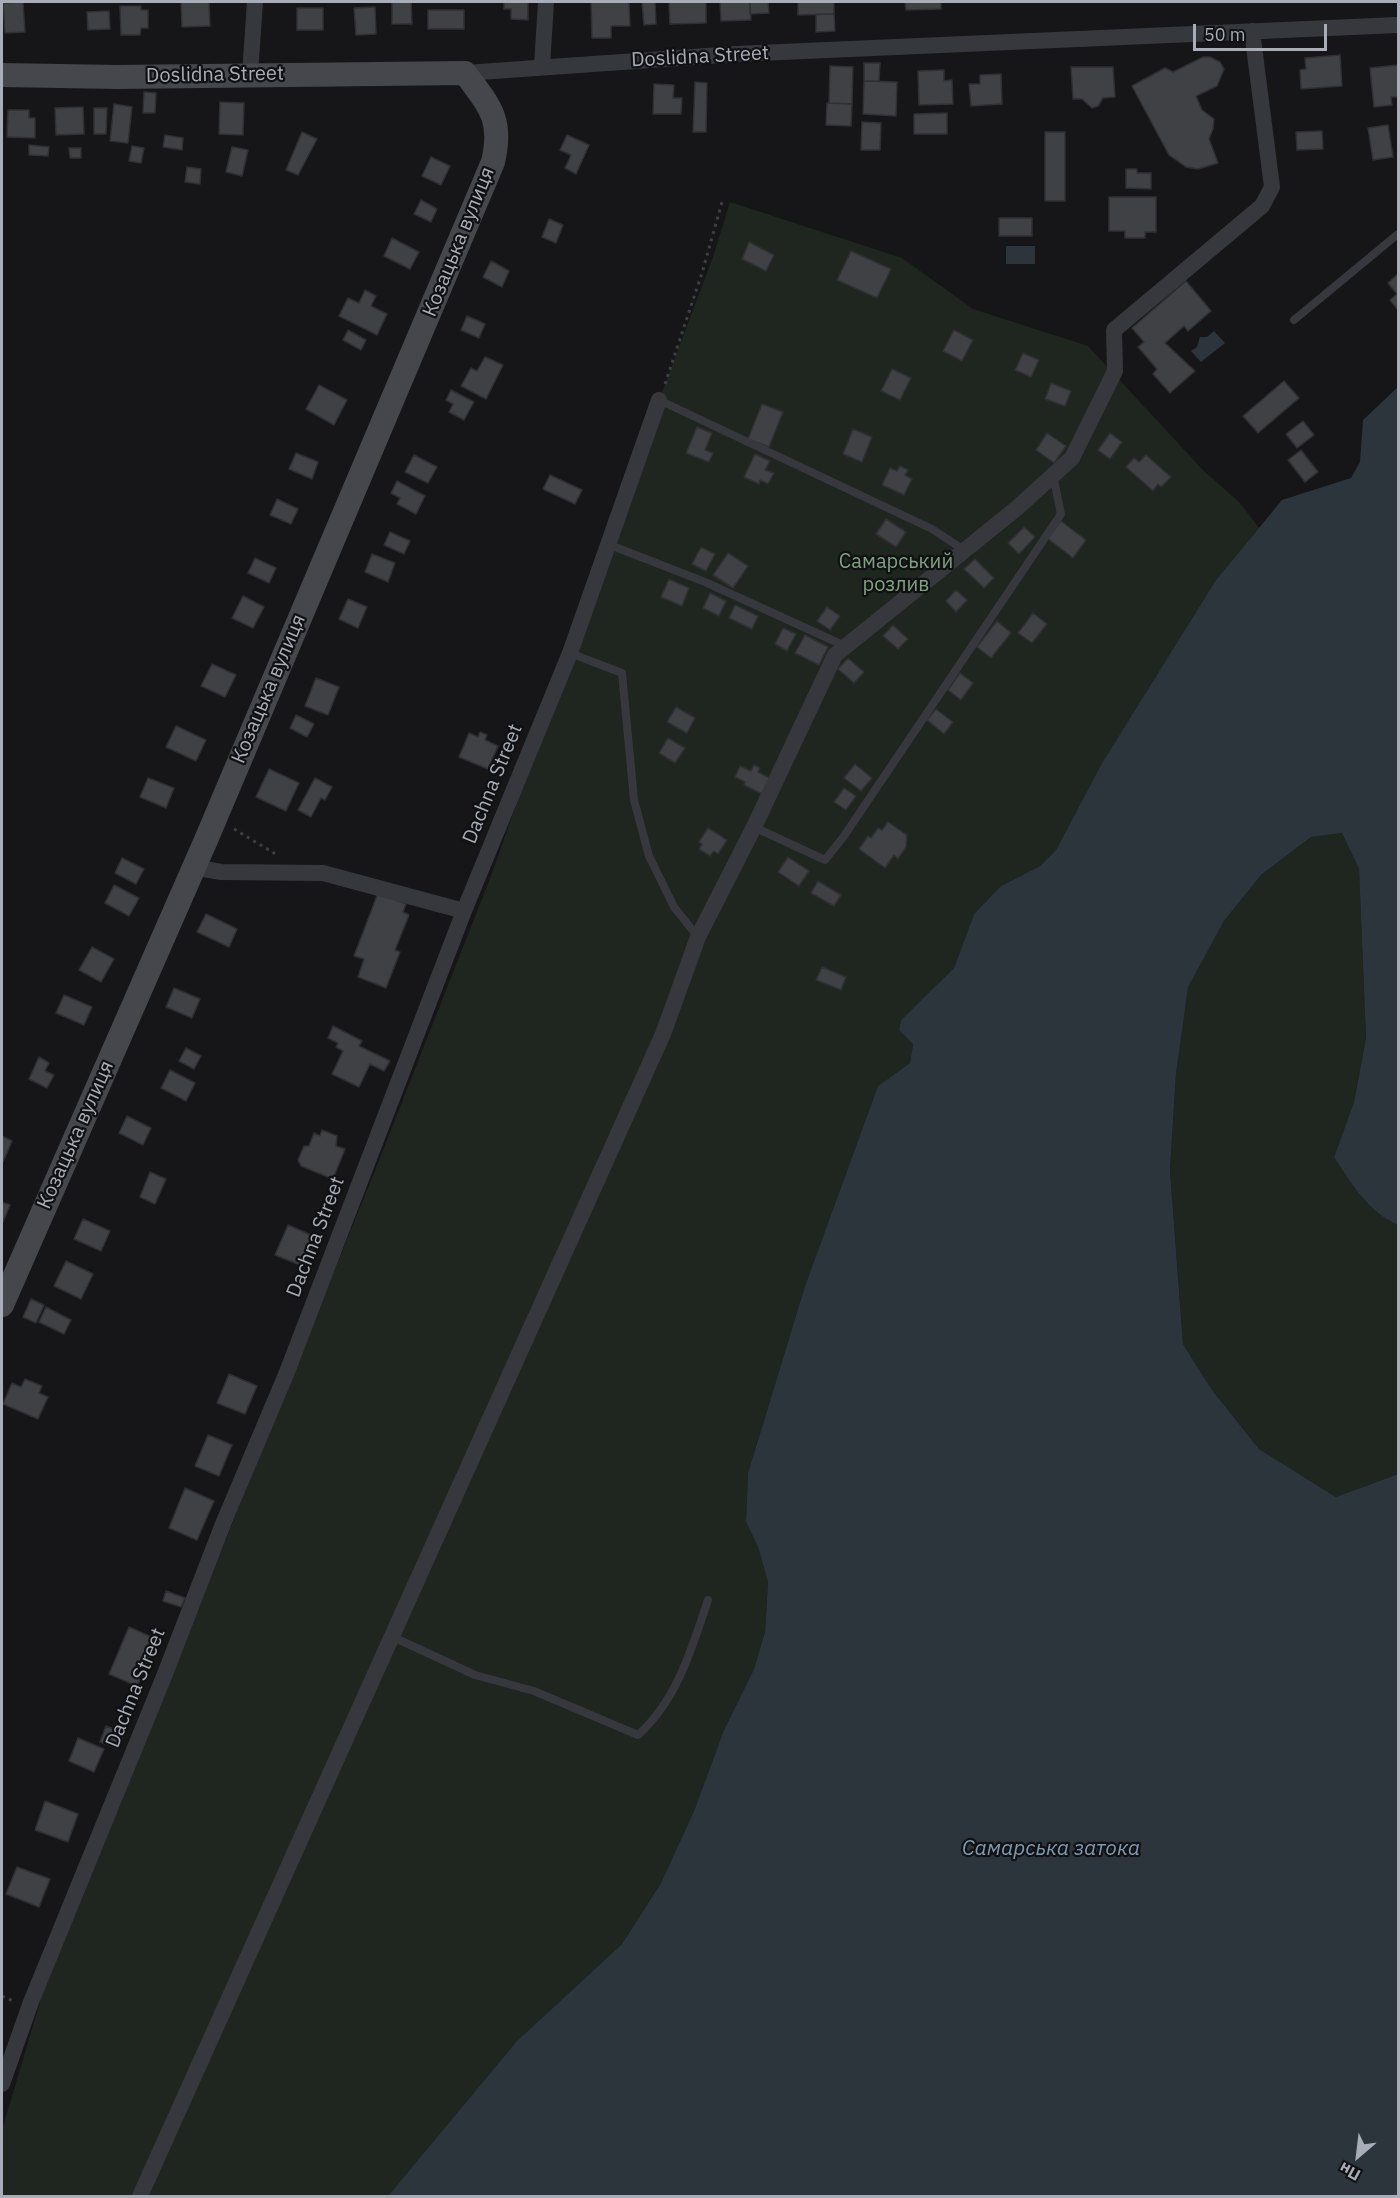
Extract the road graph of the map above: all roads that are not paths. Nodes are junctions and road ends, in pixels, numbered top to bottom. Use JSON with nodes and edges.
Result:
{"nodes":[{"id":1,"x":255,"y":2,"type":"edge"},
{"id":2,"x":546,"y":2,"type":"edge"},
{"id":3,"x":1398,"y":25,"type":"edge"},
{"id":4,"x":1252,"y":31,"type":"junction"},
{"id":5,"x":542,"y":66,"type":"junction"},
{"id":6,"x":465,"y":73,"type":"junction"},
{"id":7,"x":250,"y":74,"type":"junction"},
{"id":8,"x":2,"y":75,"type":"edge"},
{"id":9,"x":1398,"y":234,"type":"edge"},
{"id":10,"x":1294,"y":320,"type":"dead end"},
{"id":11,"x":659,"y":400,"type":"joint"},
{"id":12,"x":1053,"y":475,"type":"junction"},
{"id":13,"x":610,"y":545,"type":"junction"},
{"id":14,"x":964,"y":550,"type":"junction"},
{"id":15,"x":845,"y":646,"type":"junction"},
{"id":16,"x":570,"y":653,"type":"junction"},
{"id":17,"x":754,"y":827,"type":"junction"},
{"id":18,"x":193,"y":867,"type":"junction"},
{"id":19,"x":464,"y":911,"type":"junction"},
{"id":20,"x":699,"y":937,"type":"junction"},
{"id":21,"x":2,"y":1305,"type":"edge"},
{"id":22,"x":708,"y":1600,"type":"dead end"},
{"id":23,"x":393,"y":1637,"type":"junction"},
{"id":24,"x":2,"y":2084,"type":"edge"},
{"id":25,"x":140,"y":2196,"type":"edge"}],
"edges":[{"from":1,"to":7,"type":"street"},
{"from":2,"to":5,"type":"street"},
{"from":3,"to":4,"type":"street","name":"Doslidna Street"},
{"from":4,"to":5,"type":"street","name":"Doslidna Street"},
{"from":4,"to":12,"type":"street"},
{"from":5,"to":6,"type":"street","name":"Doslidna Street"},
{"from":6,"to":7,"type":"street","name":"Doslidna Street"},
{"from":6,"to":18,"type":"street","name":"Козацька вулиця"},
{"from":7,"to":8,"type":"street","name":"Doslidna Street"},
{"from":9,"to":10,"type":"lane"},
{"from":11,"to":13,"type":"street","name":"Dachna Street"},
{"from":11,"to":14,"type":"lane"},
{"from":12,"to":14,"type":"street"},
{"from":12,"to":17,"type":"lane"},
{"from":13,"to":15,"type":"lane"},
{"from":13,"to":16,"type":"street","name":"Dachna Street"},
{"from":14,"to":15,"type":"street"},
{"from":15,"to":17,"type":"street"},
{"from":16,"to":19,"type":"street","name":"Dachna Street"},
{"from":16,"to":20,"type":"lane"},
{"from":17,"to":20,"type":"street"},
{"from":18,"to":19,"type":"street"},
{"from":18,"to":21,"type":"street","name":"Козацька вулиця"},
{"from":19,"to":24,"type":"street","name":"Dachna Street"},
{"from":20,"to":23,"type":"street"},
{"from":22,"to":23,"type":"lane"},
{"from":23,"to":25,"type":"street"}]}
